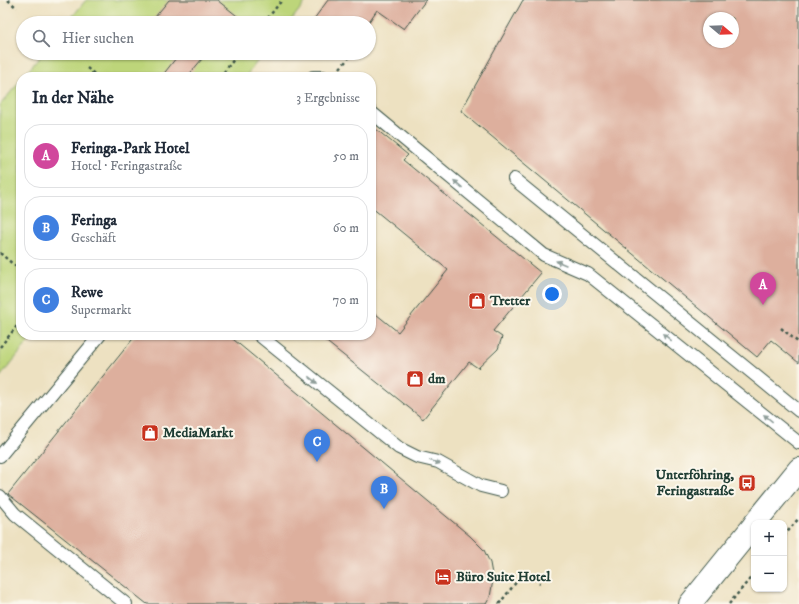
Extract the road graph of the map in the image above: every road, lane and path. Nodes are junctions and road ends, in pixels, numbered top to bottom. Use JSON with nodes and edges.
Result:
{"nodes":[{"id":1,"x":8,"y":0,"type":"edge"},
{"id":2,"x":282,"y":0,"type":"edge"},
{"id":3,"x":17,"y":8,"type":"dead end"},
{"id":4,"x":269,"y":16,"type":"edge"},
{"id":5,"x":233,"y":60,"type":"edge"},
{"id":6,"x":347,"y":60,"type":"edge"},
{"id":7,"x":87,"y":68,"type":"dead end"},
{"id":8,"x":338,"y":71,"type":"dead end"},
{"id":9,"x":92,"y":72,"type":"edge"},
{"id":10,"x":224,"y":72,"type":"edge"},
{"id":11,"x":376,"y":116,"type":"edge"},
{"id":12,"x":514,"y":179,"type":"dead end"},
{"id":13,"x":0,"y":253,"type":"edge"},
{"id":14,"x":16,"y":267,"type":"edge"},
{"id":15,"x":16,"y":327,"type":"edge"},
{"id":16,"x":781,"y":328,"type":"dead end"},
{"id":17,"x":96,"y":340,"type":"edge"},
{"id":18,"x":264,"y":340,"type":"edge"},
{"id":19,"x":799,"y":343,"type":"edge"},
{"id":20,"x":0,"y":347,"type":"edge"},
{"id":21,"x":799,"y":411,"type":"edge"},
{"id":22,"x":799,"y":442,"type":"edge"},
{"id":23,"x":0,"y":456,"type":"edge"},
{"id":24,"x":799,"y":470,"type":"edge"},
{"id":25,"x":501,"y":491,"type":"dead end"},
{"id":26,"x":0,"y":496,"type":"edge"},
{"id":27,"x":799,"y":518,"type":"edge"},
{"id":28,"x":758,"y":520,"type":"edge"},
{"id":29,"x":751,"y":529,"type":"edge"},
{"id":30,"x":787,"y":532,"type":"edge"},
{"id":31,"x":751,"y":578,"type":"edge"},
{"id":32,"x":540,"y":583,"type":"dead end"},
{"id":33,"x":126,"y":604,"type":"edge"},
{"id":34,"x":499,"y":604,"type":"edge"},
{"id":35,"x":690,"y":604,"type":"edge"},
{"id":36,"x":730,"y":604,"type":"edge"}],
"edges":[{"from":1,"to":3,"type":"path"},
{"from":2,"to":4,"type":"path"},
{"from":5,"to":10,"type":"path"},
{"from":6,"to":8,"type":"path"},
{"from":7,"to":9,"type":"path"},
{"from":22,"to":11,"type":"lane","one_way":true},
{"from":12,"to":21,"type":"lane"},
{"from":13,"to":14,"type":"path"},
{"from":15,"to":20,"type":"path"},
{"from":16,"to":19,"type":"path"},
{"from":17,"to":23,"type":"lane"},
{"from":18,"to":25,"type":"lane","one_way":true},
{"from":24,"to":28,"type":"street"},
{"from":26,"to":33,"type":"lane"},
{"from":27,"to":30,"type":"path"},
{"from":29,"to":35,"type":"street"},
{"from":31,"to":36,"type":"path"},
{"from":32,"to":34,"type":"path"}]}
